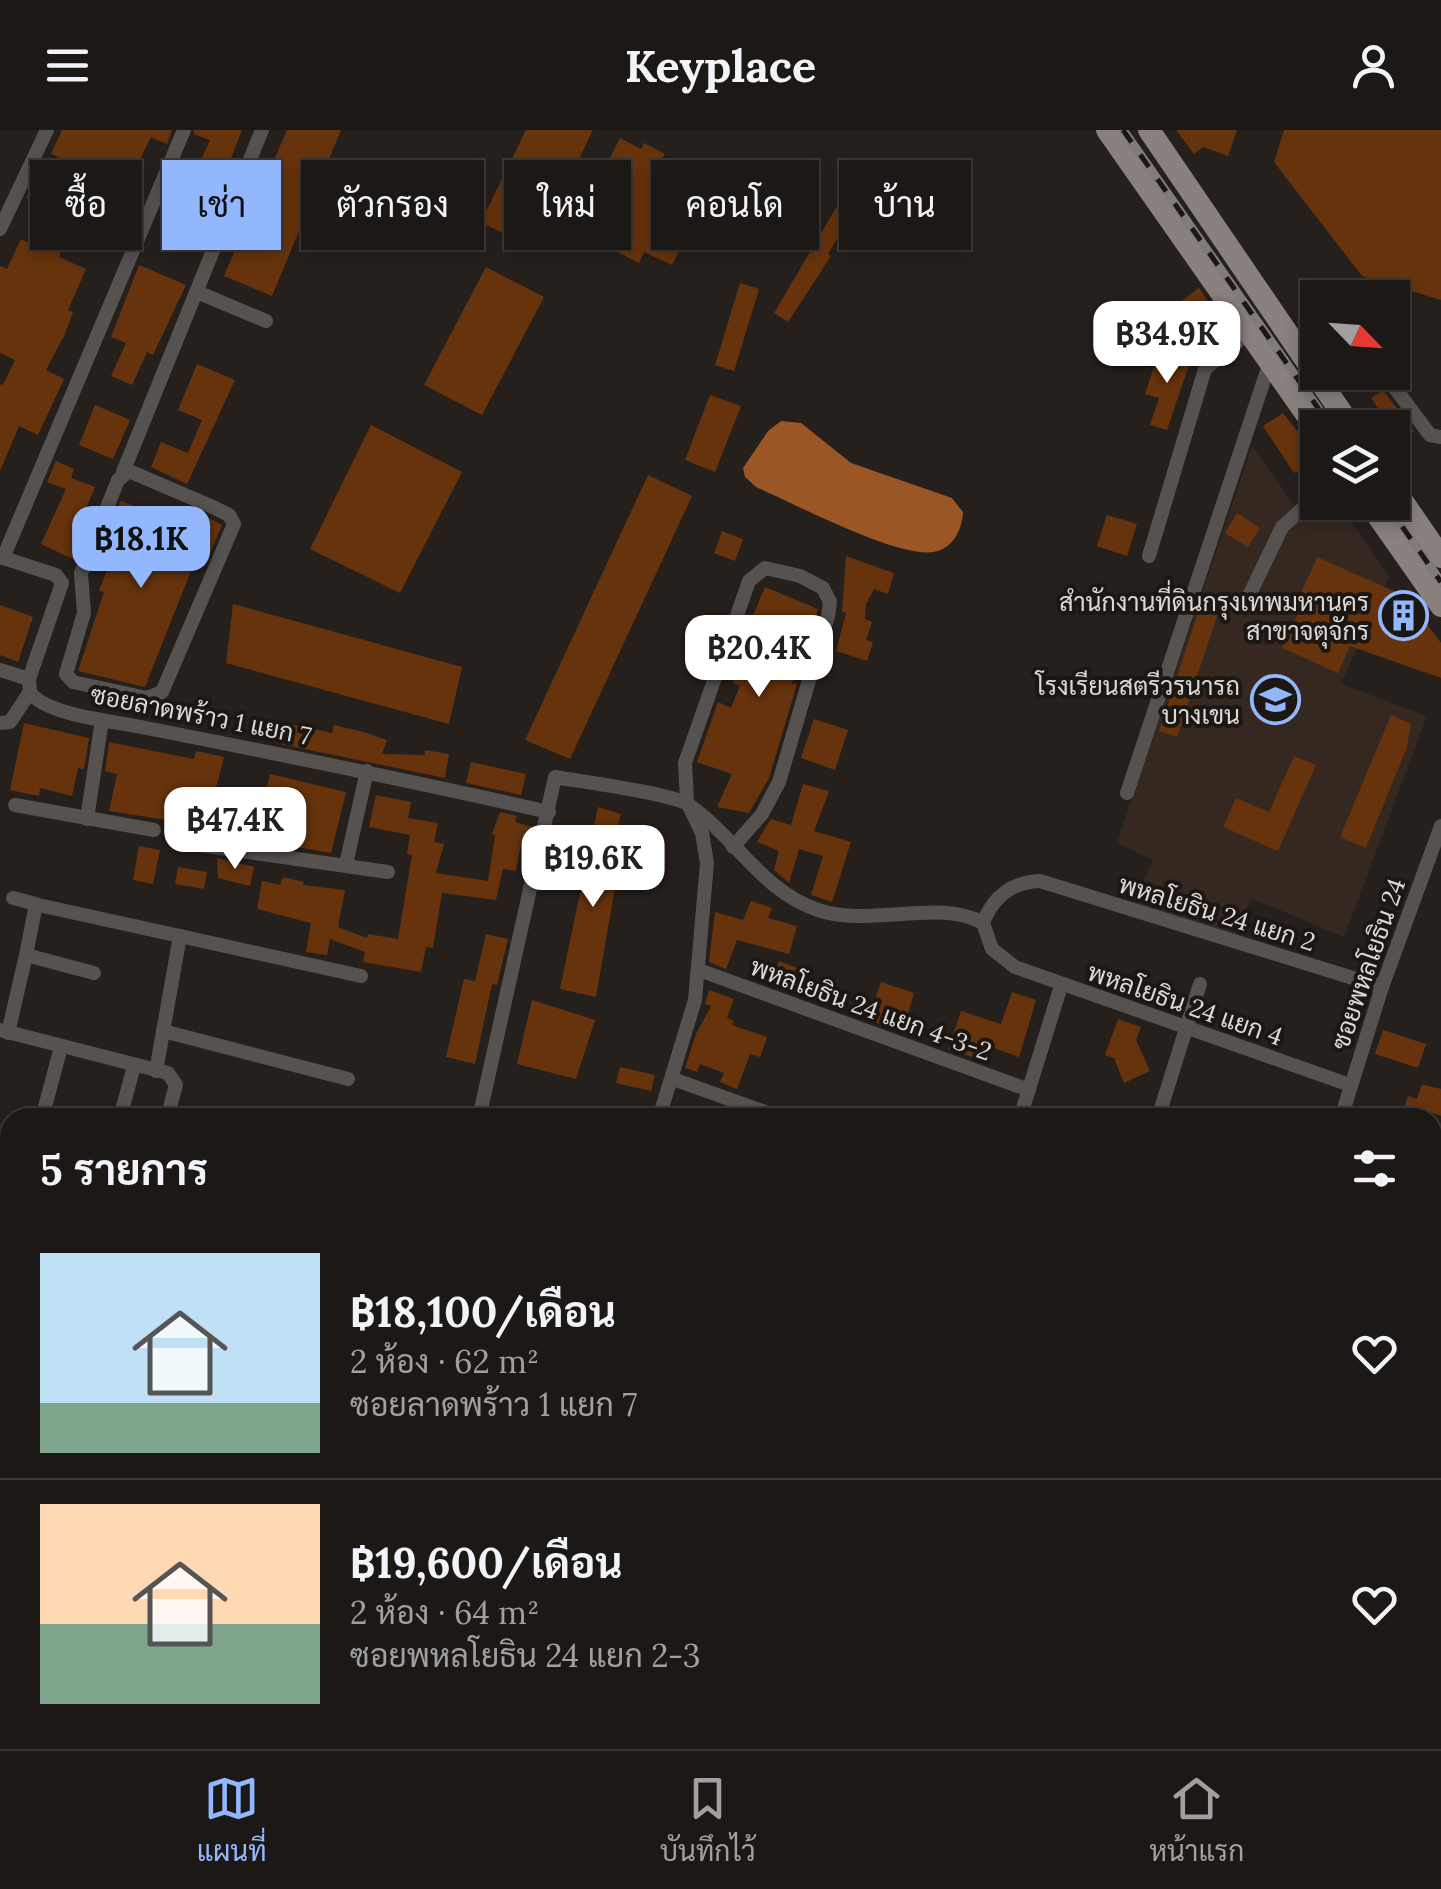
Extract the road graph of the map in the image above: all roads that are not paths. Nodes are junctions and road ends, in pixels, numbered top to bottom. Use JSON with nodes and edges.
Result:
{"nodes":[{"id":1,"x":184,"y":130,"type":"edge"},
{"id":2,"x":262,"y":130,"type":"edge"},
{"id":3,"x":1107,"y":130,"type":"edge"},
{"id":4,"x":1149,"y":130,"type":"edge"},
{"id":5,"x":49,"y":134,"type":"edge"},
{"id":6,"x":0,"y":229,"type":"edge"},
{"id":7,"x":197,"y":292,"type":"junction"},
{"id":8,"x":266,"y":321,"type":"dead end"},
{"id":9,"x":1249,"y":332,"type":"junction"},
{"id":10,"x":1300,"y":351,"type":"edge"},
{"id":11,"x":1270,"y":362,"type":"junction"},
{"id":12,"x":1396,"y":390,"type":"edge"},
{"id":13,"x":1304,"y":410,"type":"edge"},
{"id":14,"x":1441,"y":437,"type":"edge"},
{"id":15,"x":123,"y":472,"type":"junction"},
{"id":16,"x":1300,"y":510,"type":"edge"},
{"id":17,"x":1410,"y":512,"type":"edge"},
{"id":18,"x":1381,"y":520,"type":"edge"},
{"id":19,"x":1148,"y":556,"type":"dead end"},
{"id":20,"x":2,"y":557,"type":"edge"},
{"id":21,"x":1441,"y":557,"type":"edge"},
{"id":22,"x":1246,"y":602,"type":"dead end"},
{"id":23,"x":1441,"y":606,"type":"edge"},
{"id":24,"x":0,"y":670,"type":"edge"},
{"id":25,"x":29,"y":685,"type":"junction"},
{"id":26,"x":126,"y":694,"type":"junction"},
{"id":27,"x":102,"y":720,"type":"junction"},
{"id":28,"x":0,"y":723,"type":"edge"},
{"id":29,"x":122,"y":723,"type":"junction"},
{"id":30,"x":367,"y":772,"type":"junction"},
{"id":31,"x":1127,"y":793,"type":"dead end"},
{"id":32,"x":687,"y":802,"type":"junction"},
{"id":33,"x":15,"y":805,"type":"dead end"},
{"id":34,"x":548,"y":812,"type":"junction"},
{"id":35,"x":87,"y":819,"type":"junction"},
{"id":36,"x":1441,"y":826,"type":"edge"},
{"id":37,"x":154,"y":830,"type":"dead end"},
{"id":38,"x":186,"y":843,"type":"dead end"},
{"id":39,"x":733,"y":847,"type":"junction"},
{"id":40,"x":346,"y":864,"type":"junction"},
{"id":41,"x":388,"y":872,"type":"dead end"},
{"id":42,"x":12,"y":898,"type":"dead end"},
{"id":43,"x":43,"y":906,"type":"dead end"},
{"id":44,"x":983,"y":923,"type":"junction"},
{"id":45,"x":180,"y":936,"type":"junction"},
{"id":46,"x":26,"y":956,"type":"junction"},
{"id":47,"x":699,"y":970,"type":"junction"},
{"id":48,"x":94,"y":973,"type":"dead end"},
{"id":49,"x":361,"y":976,"type":"dead end"},
{"id":50,"x":1200,"y":984,"type":"dead end"},
{"id":51,"x":1061,"y":986,"type":"junction"},
{"id":52,"x":1382,"y":988,"type":"junction"},
{"id":53,"x":1186,"y":1028,"type":"junction"},
{"id":54,"x":163,"y":1031,"type":"junction"},
{"id":55,"x":4,"y":1032,"type":"edge"},
{"id":56,"x":61,"y":1047,"type":"junction"},
{"id":57,"x":134,"y":1066,"type":"junction"},
{"id":58,"x":156,"y":1070,"type":"junction"},
{"id":59,"x":348,"y":1079,"type":"dead end"},
{"id":60,"x":673,"y":1079,"type":"junction"},
{"id":61,"x":1350,"y":1086,"type":"junction"},
{"id":62,"x":1029,"y":1090,"type":"junction"},
{"id":63,"x":45,"y":1108,"type":"edge"},
{"id":64,"x":123,"y":1108,"type":"edge"},
{"id":65,"x":169,"y":1108,"type":"edge"},
{"id":66,"x":481,"y":1108,"type":"edge"},
{"id":67,"x":663,"y":1108,"type":"edge"},
{"id":68,"x":754,"y":1108,"type":"edge"},
{"id":69,"x":1023,"y":1108,"type":"edge"},
{"id":70,"x":1161,"y":1108,"type":"edge"},
{"id":71,"x":1344,"y":1108,"type":"edge"}],
"edges":[{"from":1,"to":20,"type":"street"},
{"from":2,"to":7,"type":"street"},
{"from":3,"to":9,"type":"main road"},
{"from":4,"to":10,"type":"main road"},
{"from":5,"to":6,"type":"street"},
{"from":7,"to":8,"type":"street"},
{"from":7,"to":15,"type":"street"},
{"from":9,"to":11,"type":"main road"},
{"from":9,"to":19,"type":"street"},
{"from":11,"to":13,"type":"main road"},
{"from":11,"to":31,"type":"street"},
{"from":12,"to":14,"type":"street"},
{"from":15,"to":26,"type":"street"},
{"from":15,"to":26,"type":"street"},
{"from":16,"to":22,"type":"street"},
{"from":17,"to":21,"type":"main road"},
{"from":18,"to":23,"type":"main road"},
{"from":20,"to":25,"type":"street"},
{"from":24,"to":25,"type":"street","name":"ซอยลาดพร้าว 1 แยก 7"},
{"from":25,"to":27,"type":"street","name":"ซอยลาดพร้าว 1 แยก 7"},
{"from":25,"to":28,"type":"street"},
{"from":26,"to":29,"type":"street"},
{"from":27,"to":29,"type":"street","name":"ซอยลาดพร้าว 1 แยก 7"},
{"from":27,"to":35,"type":"street"},
{"from":29,"to":30,"type":"street","name":"ซอยลาดพร้าว 1 แยก 7"},
{"from":30,"to":34,"type":"street","name":"ซอยลาดพร้าว 1 แยก 7"},
{"from":30,"to":40,"type":"street"},
{"from":32,"to":34,"type":"street"},
{"from":32,"to":39,"type":"street"},
{"from":32,"to":39,"type":"street"},
{"from":32,"to":47,"type":"street"},
{"from":33,"to":35,"type":"street"},
{"from":34,"to":66,"type":"street"},
{"from":35,"to":37,"type":"street"},
{"from":36,"to":52,"type":"street","name":"ซอยพหลโยธิน 24"},
{"from":38,"to":40,"type":"street"},
{"from":39,"to":44,"type":"street"},
{"from":40,"to":41,"type":"street"},
{"from":42,"to":46,"type":"street"},
{"from":43,"to":45,"type":"street"},
{"from":44,"to":51,"type":"street"},
{"from":44,"to":52,"type":"street","name":"พหลโยธิน 24 แยก 2"},
{"from":45,"to":49,"type":"street"},
{"from":45,"to":54,"type":"street"},
{"from":46,"to":48,"type":"street"},
{"from":46,"to":55,"type":"street"},
{"from":47,"to":60,"type":"street"},
{"from":47,"to":62,"type":"street","name":"พหลโยธิน 24 แยก 4-3-2"},
{"from":50,"to":53,"type":"street"},
{"from":51,"to":53,"type":"street","name":"พหลโยธิน 24 แยก 4"},
{"from":51,"to":62,"type":"street"},
{"from":52,"to":61,"type":"street","name":"ซอยพหลโยธิน 24"},
{"from":53,"to":61,"type":"street","name":"พหลโยธิน 24 แยก 4"},
{"from":53,"to":70,"type":"street"},
{"from":54,"to":58,"type":"street"},
{"from":54,"to":59,"type":"street"},
{"from":55,"to":56,"type":"street"},
{"from":56,"to":57,"type":"street"},
{"from":56,"to":63,"type":"street"},
{"from":57,"to":58,"type":"street"},
{"from":57,"to":64,"type":"street"},
{"from":58,"to":65,"type":"street"},
{"from":60,"to":67,"type":"street"},
{"from":60,"to":68,"type":"street"},
{"from":61,"to":71,"type":"street","name":"ซอยพหลโยธิน 24"},
{"from":62,"to":69,"type":"street"}]}
